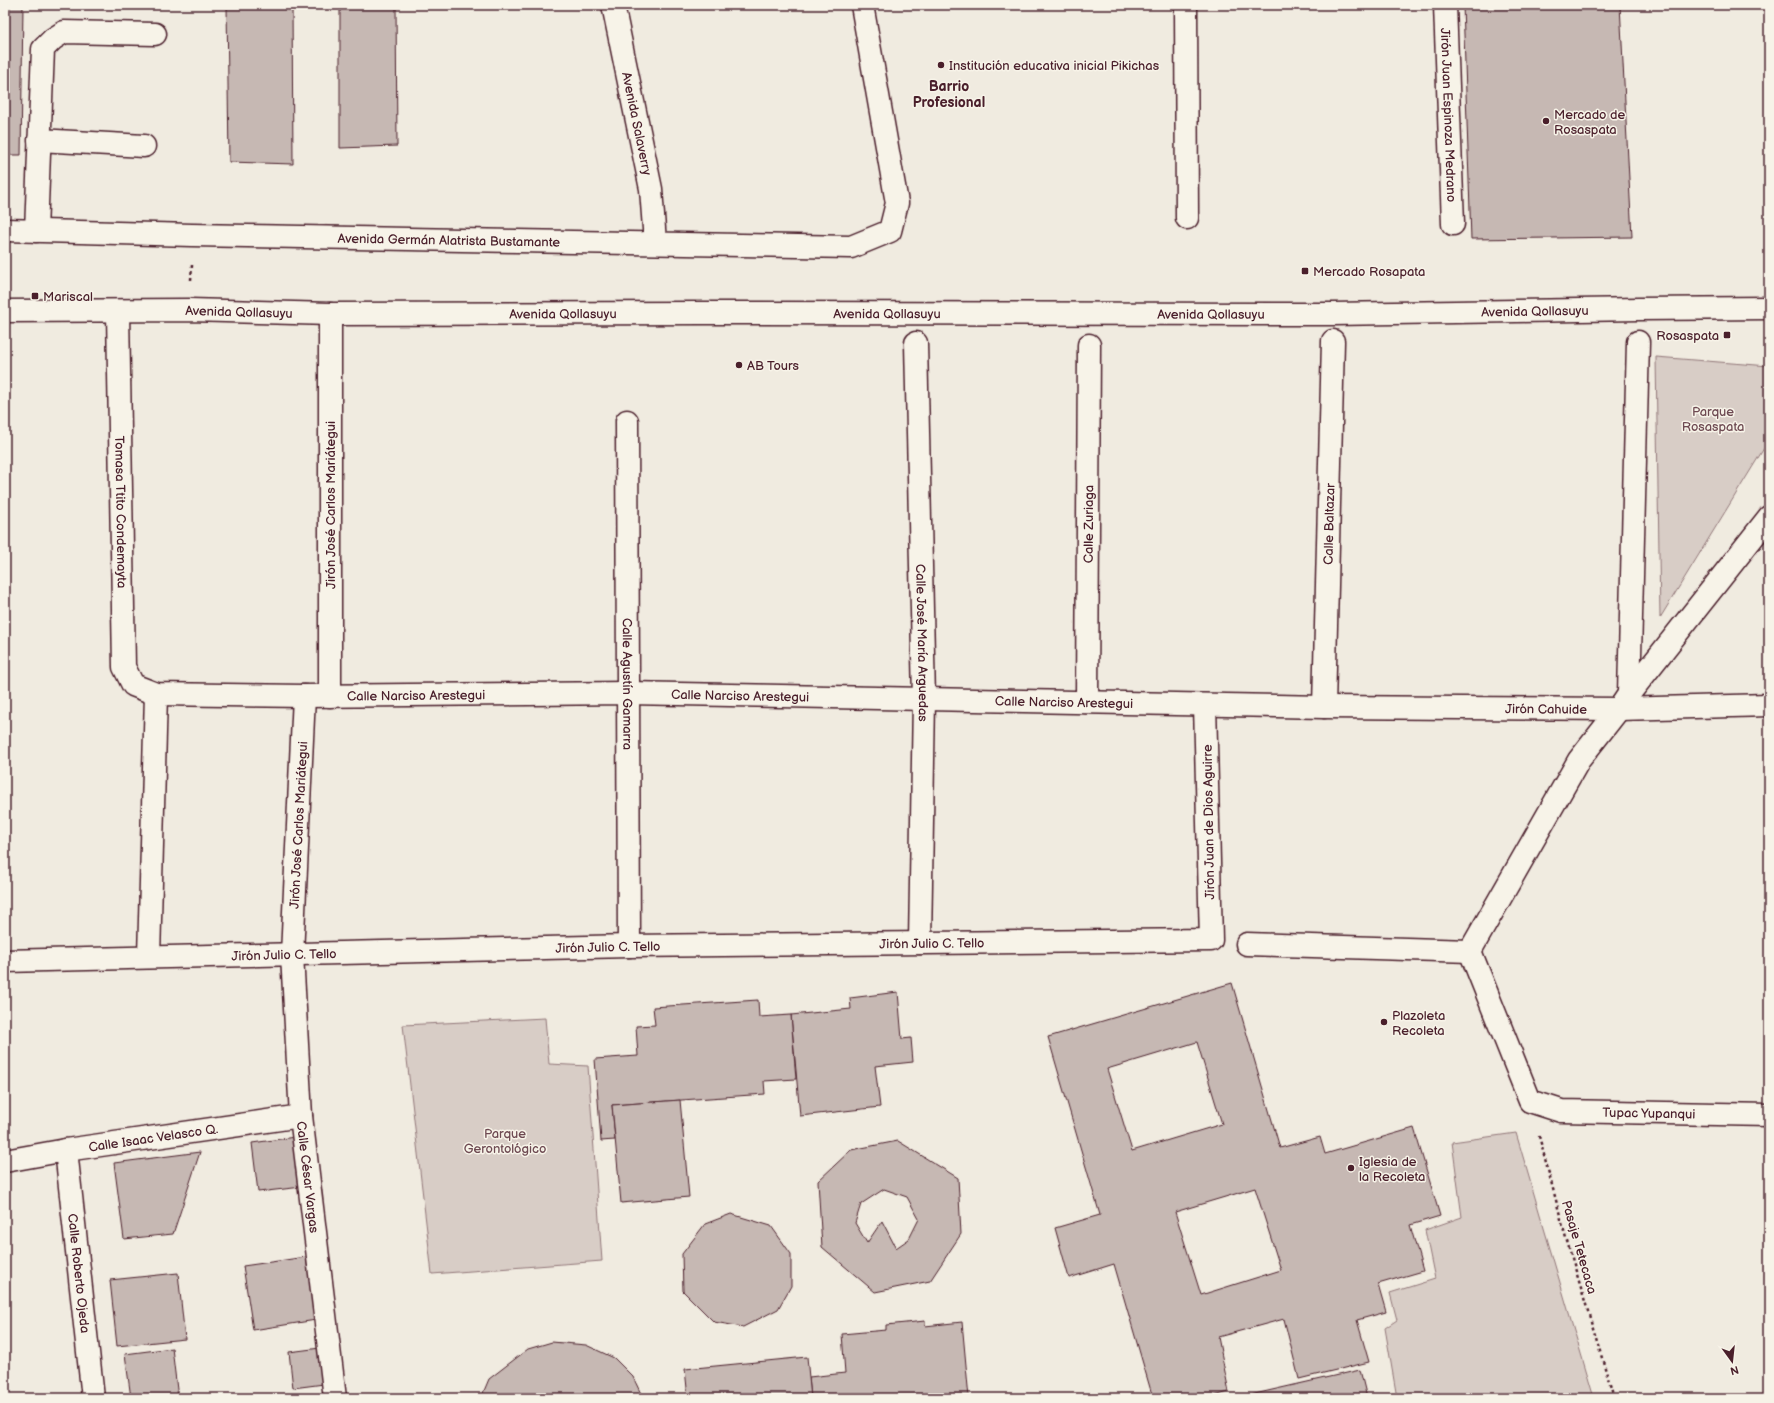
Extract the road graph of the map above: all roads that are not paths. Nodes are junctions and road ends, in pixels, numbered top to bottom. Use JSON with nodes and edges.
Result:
{"nodes":[{"id":1,"x":613,"y":5,"type":"edge"},
{"id":2,"x":862,"y":5,"type":"edge"},
{"id":3,"x":1186,"y":5,"type":"edge"},
{"id":4,"x":1445,"y":5,"type":"edge"},
{"id":5,"x":155,"y":34,"type":"dead end"},
{"id":6,"x":39,"y":140,"type":"junction"},
{"id":7,"x":144,"y":146,"type":"dead end"},
{"id":8,"x":1187,"y":218,"type":"dead end"},
{"id":9,"x":1453,"y":224,"type":"dead end"},
{"id":10,"x":5,"y":230,"type":"edge"},
{"id":11,"x":36,"y":231,"type":"junction"},
{"id":12,"x":655,"y":242,"type":"junction"},
{"id":13,"x":1769,"y":308,"type":"edge"},
{"id":14,"x":5,"y":311,"type":"edge"},
{"id":15,"x":118,"y":312,"type":"junction"},
{"id":16,"x":330,"y":314,"type":"junction"},
{"id":17,"x":1333,"y":341,"type":"dead end"},
{"id":18,"x":916,"y":342,"type":"dead end"},
{"id":19,"x":1638,"y":342,"type":"dead end"},
{"id":20,"x":1089,"y":345,"type":"dead end"},
{"id":21,"x":627,"y":421,"type":"dead end"},
{"id":22,"x":1769,"y":517,"type":"edge"},
{"id":23,"x":628,"y":693,"type":"junction"},
{"id":24,"x":156,"y":694,"type":"junction"},
{"id":25,"x":304,"y":696,"type":"junction"},
{"id":26,"x":330,"y":696,"type":"junction"},
{"id":27,"x":924,"y":699,"type":"junction"},
{"id":28,"x":1087,"y":702,"type":"junction"},
{"id":29,"x":1624,"y":702,"type":"junction"},
{"id":30,"x":1205,"y":705,"type":"junction"},
{"id":31,"x":1769,"y":705,"type":"edge"},
{"id":32,"x":1324,"y":707,"type":"junction"},
{"id":33,"x":1211,"y":940,"type":"joint"},
{"id":34,"x":920,"y":943,"type":"junction"},
{"id":35,"x":1247,"y":944,"type":"dead end"},
{"id":36,"x":629,"y":946,"type":"junction"},
{"id":37,"x":1470,"y":951,"type":"junction"},
{"id":38,"x":292,"y":955,"type":"junction"},
{"id":39,"x":149,"y":957,"type":"junction"},
{"id":40,"x":5,"y":961,"type":"edge"},
{"id":41,"x":1769,"y":1115,"type":"edge"},
{"id":42,"x":301,"y":1116,"type":"junction"},
{"id":43,"x":66,"y":1150,"type":"junction"},
{"id":44,"x":5,"y":1161,"type":"edge"},
{"id":45,"x":94,"y":1398,"type":"edge"},
{"id":46,"x":336,"y":1398,"type":"edge"}],
"edges":[{"from":1,"to":12,"type":"street","name":"Avenida Salaverry"},
{"from":2,"to":12,"type":"street","name":"Avenida Germán Alatrista Bustamante"},
{"from":3,"to":8,"type":"street"},
{"from":4,"to":9,"type":"street","name":"Jirón Juan Espinoza Medrano"},
{"from":5,"to":6,"type":"street"},
{"from":6,"to":7,"type":"street"},
{"from":6,"to":11,"type":"street"},
{"from":10,"to":11,"type":"street","name":"Avenida Germán Alatrista Bustamante"},
{"from":11,"to":12,"type":"street","name":"Avenida Germán Alatrista Bustamante"},
{"from":13,"to":16,"type":"street","name":"Avenida Qollasuyu"},
{"from":14,"to":15,"type":"street","name":"Avenida Qollasuyu"},
{"from":15,"to":16,"type":"street","name":"Avenida Qollasuyu"},
{"from":15,"to":24,"type":"street","name":"Tomasa Ttito Condemayta"},
{"from":16,"to":26,"type":"street","name":"Jirón José Carlos Mariátegui"},
{"from":17,"to":32,"type":"street","name":"Calle Baltazar"},
{"from":18,"to":27,"type":"street","name":"Calle José María Arguedas"},
{"from":19,"to":29,"type":"street"},
{"from":20,"to":28,"type":"street","name":"Calle Zuriaga"},
{"from":21,"to":23,"type":"street","name":"Calle Agustín Gamarra"},
{"from":22,"to":29,"type":"street"},
{"from":23,"to":26,"type":"street","name":"Calle Narciso Arestegui"},
{"from":23,"to":27,"type":"street","name":"Calle Narciso Arestegui"},
{"from":23,"to":36,"type":"street","name":"Calle Agustín Gamarra"},
{"from":24,"to":25,"type":"street","name":"Calle Narciso Arestegui"},
{"from":24,"to":39,"type":"street"},
{"from":25,"to":26,"type":"street","name":"Calle Narciso Arestegui"},
{"from":25,"to":38,"type":"street","name":"Jirón José Carlos Mariátegui"},
{"from":27,"to":28,"type":"street","name":"Calle Narciso Arestegui"},
{"from":27,"to":34,"type":"street","name":"Calle José María Arguedas"},
{"from":28,"to":30,"type":"street","name":"Calle Narciso Arestegui"},
{"from":29,"to":31,"type":"street","name":"Jirón Cahuide"},
{"from":29,"to":32,"type":"street","name":"Jirón Cahuide"},
{"from":29,"to":37,"type":"street"},
{"from":30,"to":32,"type":"street","name":"Calle Narciso Arestegui"},
{"from":30,"to":33,"type":"street","name":"Jirón Juan de Dios Aguirre"},
{"from":33,"to":34,"type":"street","name":"Jirón Julio C. Tello"},
{"from":34,"to":36,"type":"street","name":"Jirón Julio C. Tello"},
{"from":35,"to":37,"type":"street"},
{"from":36,"to":38,"type":"street","name":"Jirón Julio C. Tello"},
{"from":37,"to":41,"type":"street","name":"Tupac Yupanqui"},
{"from":38,"to":39,"type":"street","name":"Jirón Julio C. Tello"},
{"from":38,"to":42,"type":"street","name":"Calle César Vargas"},
{"from":39,"to":40,"type":"street","name":"Jirón Julio C. Tello"},
{"from":42,"to":43,"type":"street","name":"Calle Isaac Velasco Q."},
{"from":42,"to":46,"type":"street","name":"Calle César Vargas"},
{"from":43,"to":44,"type":"street","name":"Calle Isaac Velasco Q."},
{"from":43,"to":45,"type":"street","name":"Calle Roberto Ojeda"}]}
